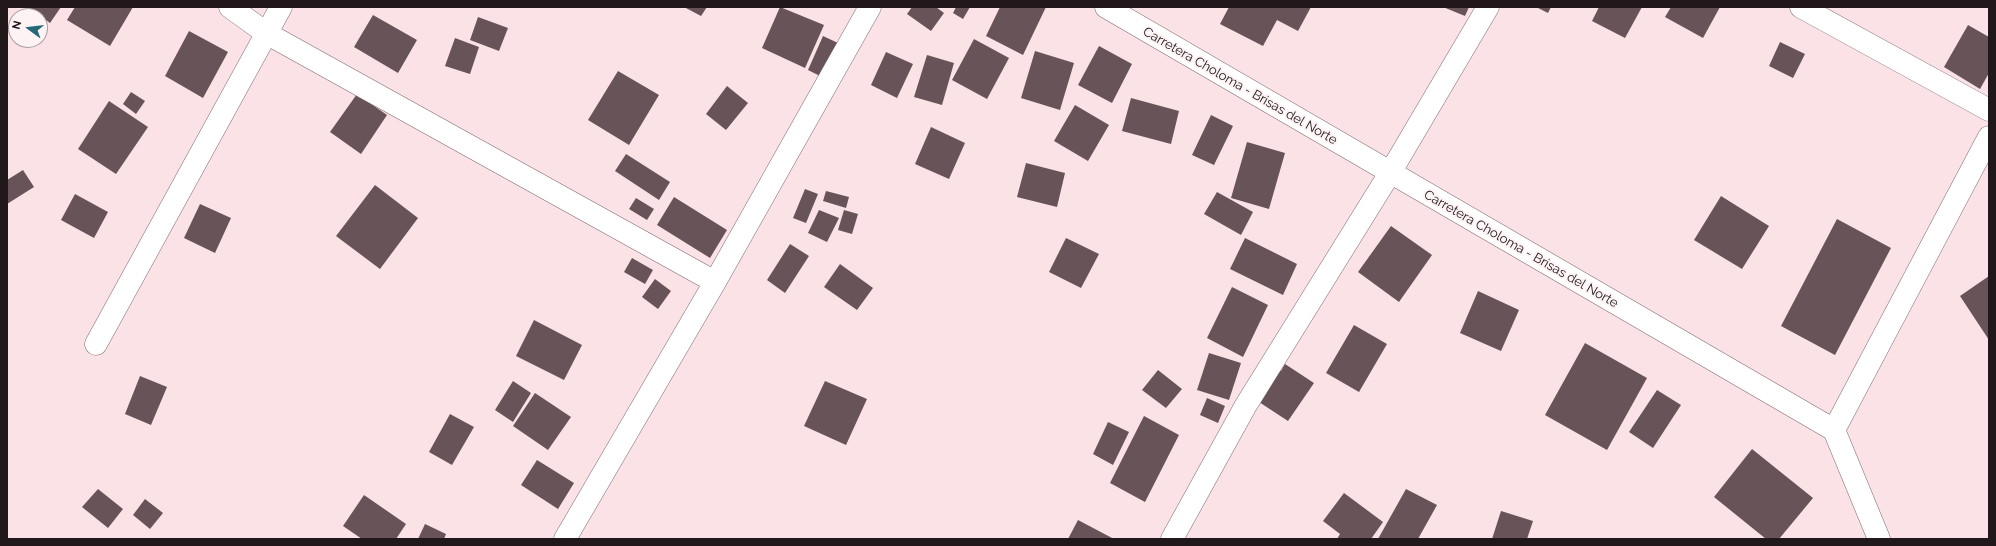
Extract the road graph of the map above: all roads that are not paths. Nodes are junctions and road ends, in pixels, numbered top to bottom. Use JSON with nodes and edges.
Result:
{"nodes":[{"id":1,"x":230,"y":7,"type":"edge"},
{"id":2,"x":281,"y":7,"type":"edge"},
{"id":3,"x":870,"y":7,"type":"edge"},
{"id":4,"x":1106,"y":7,"type":"edge"},
{"id":5,"x":1488,"y":7,"type":"edge"},
{"id":6,"x":1801,"y":7,"type":"edge"},
{"id":7,"x":266,"y":33,"type":"junction"},
{"id":8,"x":1989,"y":110,"type":"edge"},
{"id":9,"x":1989,"y":137,"type":"edge"},
{"id":10,"x":1390,"y":173,"type":"junction"},
{"id":11,"x":714,"y":282,"type":"junction"},
{"id":12,"x":96,"y":344,"type":"dead end"},
{"id":13,"x":1834,"y":430,"type":"junction"},
{"id":14,"x":565,"y":539,"type":"edge"},
{"id":15,"x":1172,"y":539,"type":"edge"},
{"id":16,"x":1879,"y":539,"type":"edge"}],
"edges":[{"from":1,"to":7,"type":"street"},
{"from":2,"to":7,"type":"street"},
{"from":3,"to":11,"type":"street"},
{"from":4,"to":10,"type":"street","name":"Carretera Choloma - Brisas del Norte"},
{"from":5,"to":10,"type":"street"},
{"from":6,"to":8,"type":"street"},
{"from":7,"to":11,"type":"street"},
{"from":7,"to":12,"type":"street"},
{"from":9,"to":13,"type":"street"},
{"from":10,"to":13,"type":"street","name":"Carretera Choloma - Brisas del Norte"},
{"from":10,"to":15,"type":"street"},
{"from":11,"to":14,"type":"street"},
{"from":13,"to":16,"type":"street"}]}
